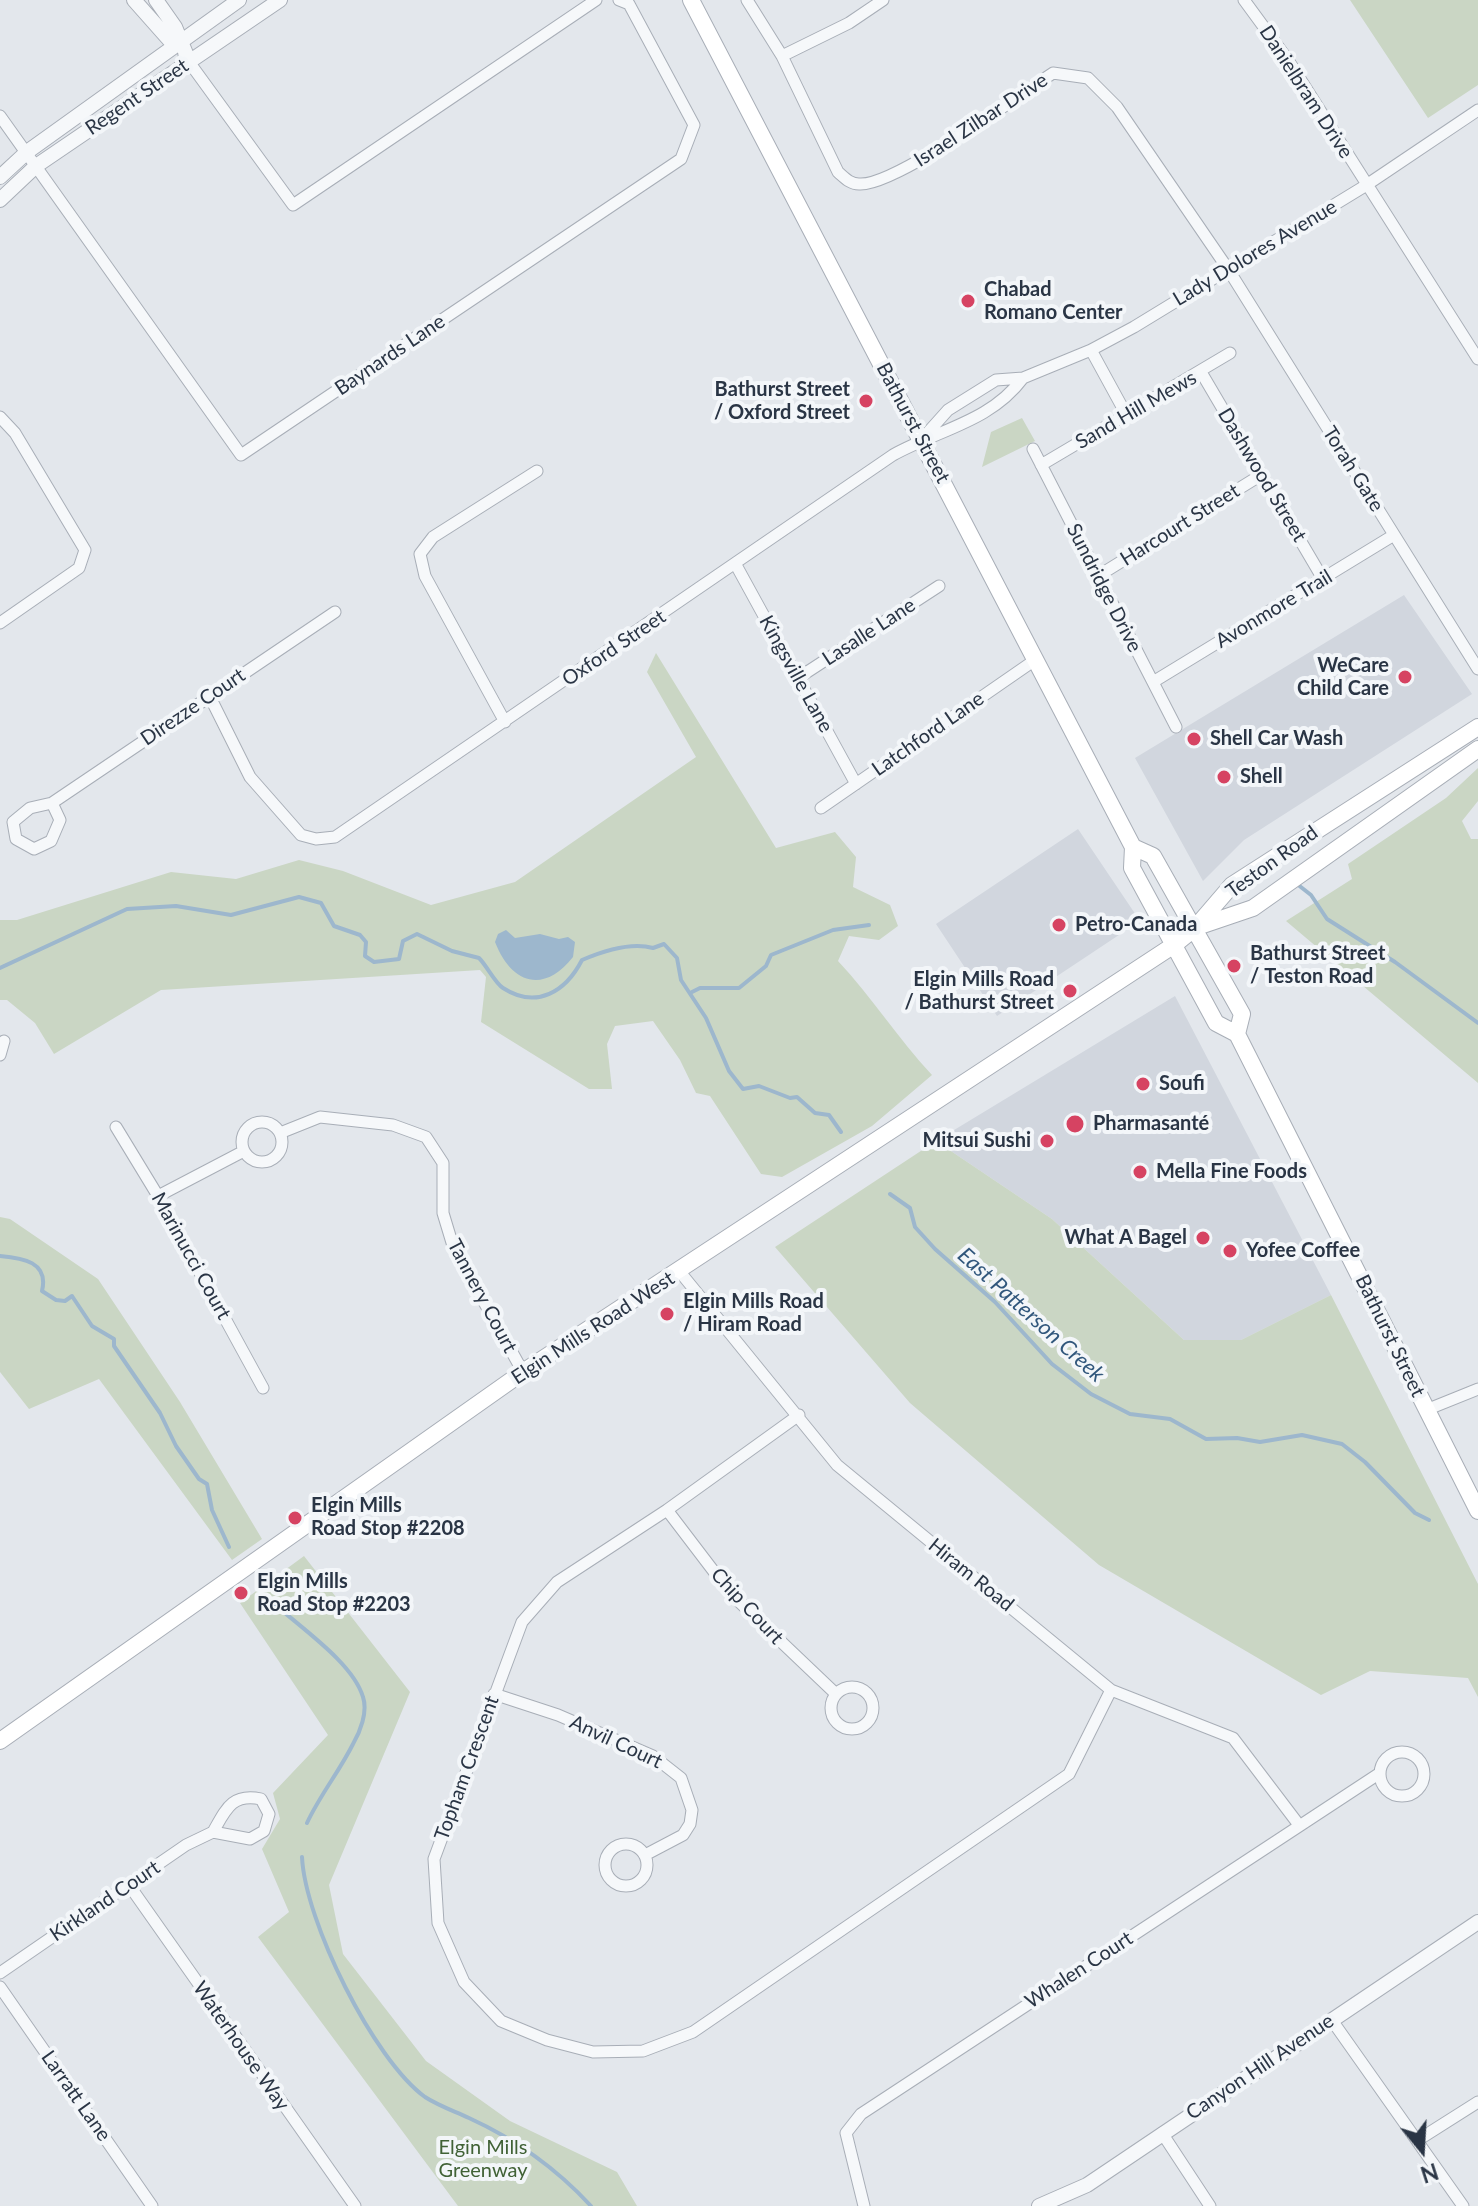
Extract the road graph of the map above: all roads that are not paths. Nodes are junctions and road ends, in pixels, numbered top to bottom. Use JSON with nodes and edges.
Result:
{"nodes":[{"id":1,"x":134,"y":0,"type":"edge"},
{"id":2,"x":156,"y":0,"type":"edge"},
{"id":3,"x":239,"y":0,"type":"edge"},
{"id":4,"x":280,"y":0,"type":"edge"},
{"id":5,"x":596,"y":0,"type":"edge"},
{"id":6,"x":619,"y":0,"type":"edge"},
{"id":7,"x":691,"y":0,"type":"edge"},
{"id":8,"x":747,"y":0,"type":"edge"},
{"id":9,"x":883,"y":0,"type":"edge"},
{"id":10,"x":1244,"y":0,"type":"edge"},
{"id":11,"x":177,"y":42,"type":"junction"},
{"id":12,"x":782,"y":56,"type":"junction"},
{"id":13,"x":189,"y":61,"type":"junction"},
{"id":14,"x":1478,"y":110,"type":"edge"},
{"id":15,"x":0,"y":116,"type":"edge"},
{"id":16,"x":27,"y":152,"type":"junction"},
{"id":17,"x":36,"y":166,"type":"junction"},
{"id":18,"x":0,"y":177,"type":"edge"},
{"id":19,"x":1365,"y":186,"type":"junction"},
{"id":20,"x":0,"y":200,"type":"edge"},
{"id":21,"x":1228,"y":269,"type":"junction"},
{"id":22,"x":1091,"y":350,"type":"junction"},
{"id":23,"x":1230,"y":353,"type":"dead end"},
{"id":24,"x":1478,"y":359,"type":"edge"},
{"id":25,"x":1201,"y":372,"type":"junction"},
{"id":26,"x":1023,"y":378,"type":"junction"},
{"id":27,"x":1126,"y":414,"type":"junction"},
{"id":28,"x":0,"y":417,"type":"edge"},
{"id":29,"x":922,"y":439,"type":"junction"},
{"id":30,"x":1033,"y":449,"type":"dead end"},
{"id":31,"x":1041,"y":465,"type":"junction"},
{"id":32,"x":537,"y":471,"type":"dead end"},
{"id":33,"x":1261,"y":475,"type":"junction"},
{"id":34,"x":1394,"y":535,"type":"junction"},
{"id":35,"x":736,"y":565,"type":"junction"},
{"id":36,"x":1098,"y":576,"type":"junction"},
{"id":37,"x":1323,"y":579,"type":"junction"},
{"id":38,"x":939,"y":586,"type":"dead end"},
{"id":39,"x":335,"y":612,"type":"dead end"},
{"id":40,"x":0,"y":623,"type":"edge"},
{"id":41,"x":1035,"y":660,"type":"junction"},
{"id":42,"x":1478,"y":669,"type":"edge"},
{"id":43,"x":798,"y":678,"type":"junction"},
{"id":44,"x":1153,"y":682,"type":"junction"},
{"id":45,"x":209,"y":695,"type":"junction"},
{"id":46,"x":505,"y":722,"type":"junction"},
{"id":47,"x":1176,"y":727,"type":"dead end"},
{"id":48,"x":1478,"y":727,"type":"edge"},
{"id":49,"x":1478,"y":749,"type":"edge"},
{"id":50,"x":856,"y":784,"type":"junction"},
{"id":51,"x":52,"y":803,"type":"junction"},
{"id":52,"x":821,"y":808,"type":"dead end"},
{"id":53,"x":1133,"y":847,"type":"junction"},
{"id":54,"x":1195,"y":928,"type":"junction"},
{"id":55,"x":1174,"y":945,"type":"junction"},
{"id":56,"x":1237,"y":1034,"type":"junction"},
{"id":57,"x":4,"y":1041,"type":"dead end"},
{"id":58,"x":0,"y":1055,"type":"edge"},
{"id":59,"x":116,"y":1127,"type":"dead end"},
{"id":60,"x":280,"y":1133,"type":"junction"},
{"id":61,"x":244,"y":1151,"type":"junction"},
{"id":62,"x":158,"y":1196,"type":"junction"},
{"id":63,"x":680,"y":1272,"type":"junction"},
{"id":64,"x":523,"y":1372,"type":"junction"},
{"id":65,"x":263,"y":1388,"type":"dead end"},
{"id":66,"x":1478,"y":1389,"type":"edge"},
{"id":67,"x":1426,"y":1410,"type":"junction"},
{"id":68,"x":799,"y":1415,"type":"junction"},
{"id":69,"x":667,"y":1510,"type":"junction"},
{"id":70,"x":1478,"y":1511,"type":"edge"},
{"id":71,"x":1111,"y":1690,"type":"junction"},
{"id":72,"x":494,"y":1694,"type":"junction"},
{"id":73,"x":836,"y":1694,"type":"dead end"},
{"id":74,"x":0,"y":1741,"type":"edge"},
{"id":75,"x":1380,"y":1773,"type":"junction"},
{"id":76,"x":1299,"y":1825,"type":"junction"},
{"id":77,"x":213,"y":1832,"type":"junction"},
{"id":78,"x":645,"y":1855,"type":"dead end"},
{"id":79,"x":129,"y":1885,"type":"junction"},
{"id":80,"x":1478,"y":1922,"type":"edge"},
{"id":81,"x":0,"y":1973,"type":"edge"},
{"id":82,"x":0,"y":1987,"type":"edge"},
{"id":83,"x":1331,"y":2019,"type":"junction"},
{"id":84,"x":1478,"y":2102,"type":"edge"},
{"id":85,"x":1162,"y":2133,"type":"junction"},
{"id":86,"x":1418,"y":2140,"type":"junction"},
{"id":87,"x":152,"y":2206,"type":"edge"},
{"id":88,"x":355,"y":2206,"type":"edge"},
{"id":89,"x":864,"y":2206,"type":"edge"},
{"id":90,"x":1039,"y":2206,"type":"edge"},
{"id":91,"x":1210,"y":2206,"type":"edge"},
{"id":92,"x":1463,"y":2206,"type":"edge"}],
"edges":[{"from":1,"to":11,"type":"street"},
{"from":2,"to":11,"type":"street"},
{"from":3,"to":11,"type":"street","name":"Regent Street"},
{"from":4,"to":13,"type":"street","name":"Regent Street"},
{"from":5,"to":13,"type":"street"},
{"from":6,"to":17,"type":"street","name":"Baynards Lane"},
{"from":7,"to":29,"type":"main road","name":"Bathurst Street"},
{"from":8,"to":12,"type":"street","name":"Israel Zilbar Drive"},
{"from":9,"to":12,"type":"street"},
{"from":10,"to":19,"type":"street","name":"Danielbram Drive"},
{"from":11,"to":13,"type":"street"},
{"from":11,"to":16,"type":"street","name":"Regent Street"},
{"from":12,"to":21,"type":"street","name":"Israel Zilbar Drive"},
{"from":13,"to":17,"type":"street","name":"Regent Street"},
{"from":14,"to":19,"type":"street","name":"Lady Dolores Avenue"},
{"from":15,"to":16,"type":"street"},
{"from":16,"to":17,"type":"street"},
{"from":16,"to":18,"type":"street","name":"Regent Street"},
{"from":17,"to":20,"type":"street","name":"Regent Street"},
{"from":19,"to":21,"type":"street","name":"Lady Dolores Avenue"},
{"from":19,"to":24,"type":"street","name":"Danielbram Drive"},
{"from":21,"to":22,"type":"street","name":"Lady Dolores Avenue"},
{"from":21,"to":34,"type":"street","name":"Torah Gate"},
{"from":22,"to":26,"type":"street","name":"Lady Dolores Avenue"},
{"from":22,"to":27,"type":"street"},
{"from":23,"to":25,"type":"street","name":"Sand Hill Mews"},
{"from":25,"to":27,"type":"street","name":"Sand Hill Mews"},
{"from":25,"to":33,"type":"street","name":"Dashwood Street"},
{"from":26,"to":29,"type":"street","name":"Lady Dolores Avenue"},
{"from":26,"to":29,"type":"street","name":"Lady Dolores Avenue"},
{"from":27,"to":31,"type":"street","name":"Sand Hill Mews"},
{"from":28,"to":40,"type":"street"},
{"from":29,"to":35,"type":"street","name":"Oxford Street"},
{"from":29,"to":41,"type":"main road","name":"Bathurst Street"},
{"from":30,"to":31,"type":"street","name":"Sundridge Drive"},
{"from":31,"to":36,"type":"street","name":"Sundridge Drive"},
{"from":32,"to":46,"type":"street"},
{"from":33,"to":36,"type":"street","name":"Harcourt Street"},
{"from":33,"to":37,"type":"street","name":"Dashwood Street"},
{"from":34,"to":37,"type":"street","name":"Avonmore Trail"},
{"from":34,"to":42,"type":"street","name":"Torah Gate"},
{"from":35,"to":43,"type":"street","name":"Kingsville Lane"},
{"from":35,"to":46,"type":"street","name":"Oxford Street"},
{"from":36,"to":44,"type":"street","name":"Sundridge Drive"},
{"from":37,"to":44,"type":"street","name":"Avonmore Trail"},
{"from":38,"to":43,"type":"street","name":"Lasalle Lane"},
{"from":39,"to":45,"type":"street","name":"Direzze Court"},
{"from":41,"to":50,"type":"street","name":"Latchford Lane"},
{"from":41,"to":53,"type":"main road","name":"Bathurst Street"},
{"from":43,"to":50,"type":"street","name":"Kingsville Lane"},
{"from":44,"to":47,"type":"street","name":"Sundridge Drive"},
{"from":45,"to":46,"type":"street","name":"Oxford Street"},
{"from":45,"to":51,"type":"street","name":"Direzze Court"},
{"from":48,"to":54,"type":"main road","name":"Teston Road"},
{"from":49,"to":54,"type":"main road","name":"Teston Road"},
{"from":50,"to":52,"type":"street","name":"Latchford Lane"},
{"from":51,"to":51,"type":"street","name":"Direzze Court"},
{"from":53,"to":54,"type":"main road","name":"Bathurst Street"},
{"from":53,"to":55,"type":"main road","name":"Bathurst Street"},
{"from":54,"to":55,"type":"main road","name":"Elgin Mills Road West"},
{"from":54,"to":56,"type":"main road","name":"Bathurst Street"},
{"from":55,"to":56,"type":"main road","name":"Bathurst Street"},
{"from":55,"to":63,"type":"main road","name":"Elgin Mills Road West"},
{"from":56,"to":67,"type":"main road","name":"Bathurst Street"},
{"from":57,"to":58,"type":"street"},
{"from":59,"to":62,"type":"street","name":"Marinucci Court"},
{"from":60,"to":61,"type":"street"},
{"from":60,"to":61,"type":"street","name":"Tannery Court"},
{"from":60,"to":64,"type":"street","name":"Tannery Court"},
{"from":61,"to":62,"type":"street","name":"Tannery Court"},
{"from":62,"to":65,"type":"street","name":"Marinucci Court"},
{"from":63,"to":64,"type":"main road","name":"Elgin Mills Road West"},
{"from":63,"to":68,"type":"street","name":"Hiram Road"},
{"from":64,"to":74,"type":"main road","name":"Elgin Mills Road West"},
{"from":66,"to":67,"type":"street"},
{"from":67,"to":70,"type":"main road","name":"Bathurst Street"},
{"from":68,"to":69,"type":"street","name":"Topham Crescent"},
{"from":68,"to":71,"type":"street","name":"Hiram Road"},
{"from":69,"to":72,"type":"street","name":"Topham Crescent"},
{"from":69,"to":73,"type":"street","name":"Chip Court"},
{"from":71,"to":72,"type":"street","name":"Topham Crescent"},
{"from":71,"to":76,"type":"street","name":"Hiram Road"},
{"from":72,"to":78,"type":"street","name":"Anvil Court"},
{"from":75,"to":75,"type":"street","name":"Whalen Court"},
{"from":75,"to":76,"type":"street","name":"Whalen Court"},
{"from":76,"to":89,"type":"street","name":"Whalen Court"},
{"from":77,"to":77,"type":"street","name":"Kirkland Court"},
{"from":77,"to":79,"type":"street","name":"Kirkland Court"},
{"from":79,"to":81,"type":"street","name":"Kirkland Court"},
{"from":79,"to":88,"type":"street","name":"Waterhouse Way"},
{"from":80,"to":83,"type":"street","name":"Canyon Hill Avenue"},
{"from":82,"to":87,"type":"street","name":"Larratt Lane"},
{"from":83,"to":85,"type":"street","name":"Canyon Hill Avenue"},
{"from":83,"to":86,"type":"street"},
{"from":84,"to":86,"type":"street"},
{"from":85,"to":90,"type":"street","name":"Canyon Hill Avenue"},
{"from":85,"to":91,"type":"street"},
{"from":86,"to":92,"type":"street"}]}
